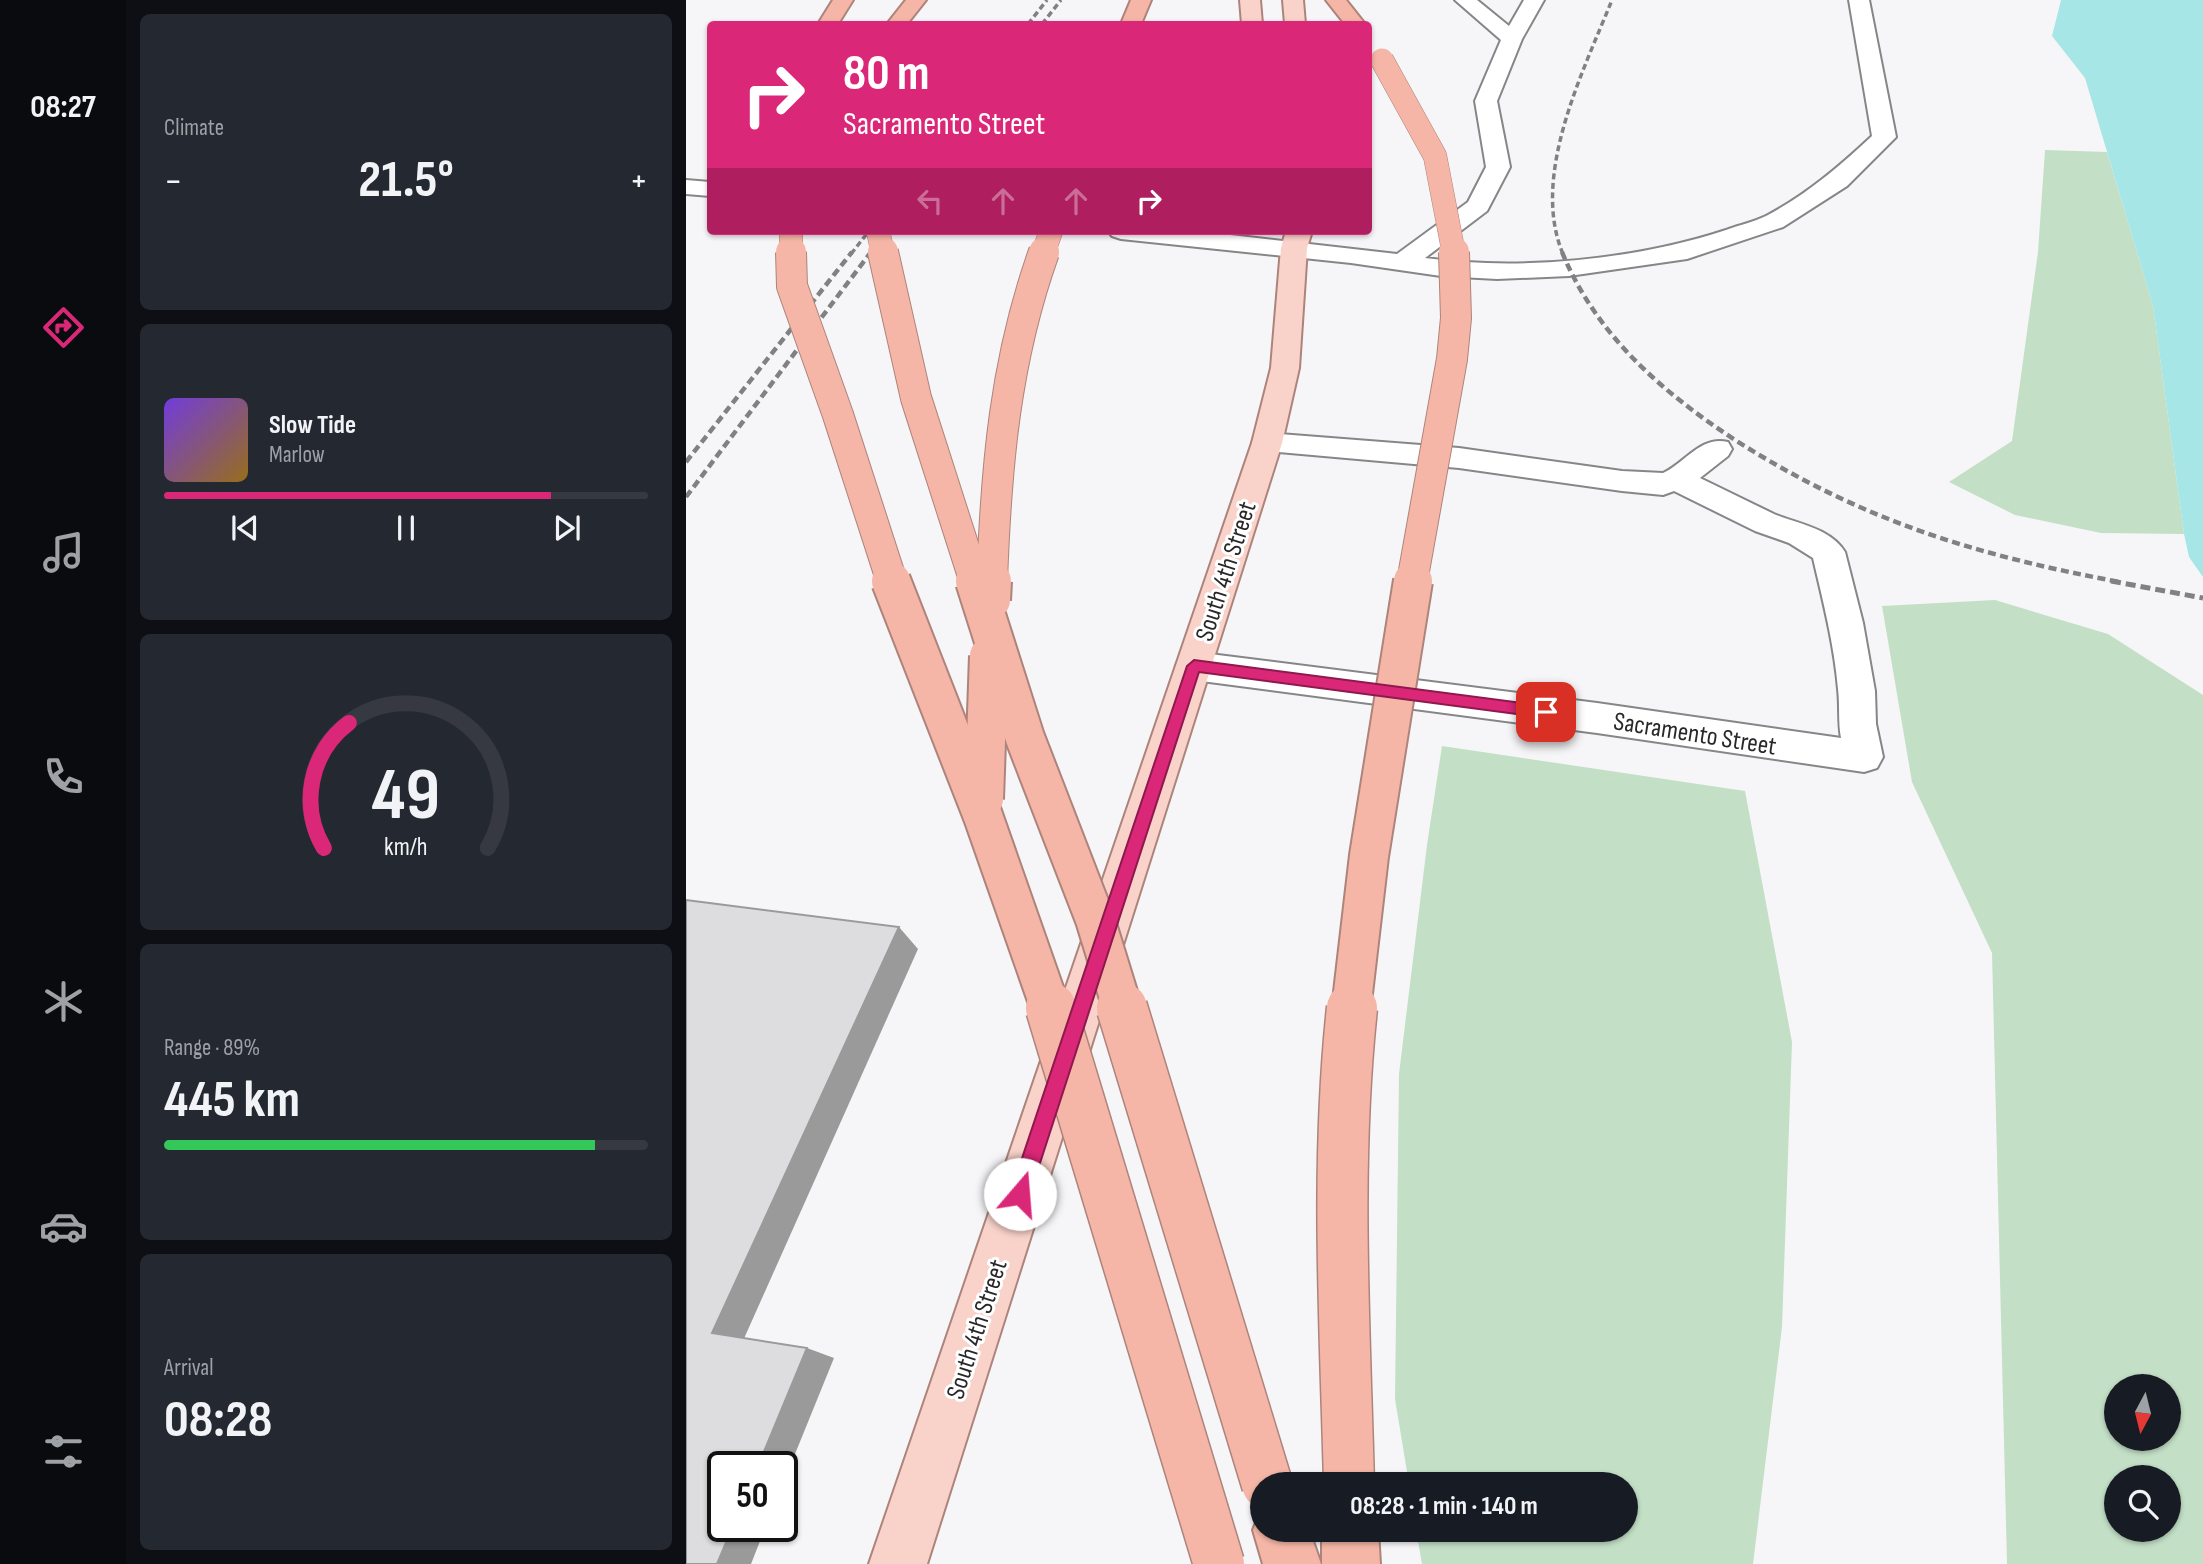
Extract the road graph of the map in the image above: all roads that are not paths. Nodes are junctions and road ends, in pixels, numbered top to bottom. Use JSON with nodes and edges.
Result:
{"nodes":[{"id":1,"x":829,"y":0,"type":"edge"},
{"id":2,"x":843,"y":0,"type":"edge"},
{"id":3,"x":893,"y":0,"type":"edge"},
{"id":4,"x":916,"y":0,"type":"edge"},
{"id":5,"x":1141,"y":0,"type":"edge"},
{"id":6,"x":1250,"y":0,"type":"edge"},
{"id":7,"x":1293,"y":0,"type":"edge"},
{"id":8,"x":1336,"y":0,"type":"edge"},
{"id":9,"x":1465,"y":0,"type":"edge"},
{"id":10,"x":1534,"y":0,"type":"edge"},
{"id":11,"x":1859,"y":0,"type":"edge"},
{"id":12,"x":818,"y":21,"type":"edge"},
{"id":13,"x":830,"y":21,"type":"edge"},
{"id":14,"x":885,"y":21,"type":"edge"},
{"id":15,"x":899,"y":21,"type":"edge"},
{"id":16,"x":1131,"y":21,"type":"edge"},
{"id":17,"x":1252,"y":21,"type":"edge"},
{"id":18,"x":1296,"y":21,"type":"edge"},
{"id":19,"x":1353,"y":21,"type":"edge"},
{"id":20,"x":1512,"y":39,"type":"junction"},
{"id":21,"x":1375,"y":51,"type":"edge"},
{"id":22,"x":686,"y":187,"type":"edge"},
{"id":23,"x":707,"y":189,"type":"edge"},
{"id":24,"x":791,"y":235,"type":"edge"},
{"id":25,"x":879,"y":235,"type":"edge"},
{"id":26,"x":1050,"y":235,"type":"edge"},
{"id":27,"x":1236,"y":235,"type":"edge"},
{"id":28,"x":1294,"y":237,"type":"edge"},
{"id":29,"x":1401,"y":262,"type":"junction"},
{"id":30,"x":1268,"y":443,"type":"junction"},
{"id":31,"x":1717,"y":449,"type":"dead end"},
{"id":32,"x":1677,"y":480,"type":"junction"},
{"id":33,"x":1194,"y":666,"type":"junction"},
{"id":34,"x":983,"y":816,"type":"junction"},
{"id":35,"x":1263,"y":1472,"type":"edge"},
{"id":36,"x":1349,"y":1472,"type":"edge"},
{"id":37,"x":1285,"y":1542,"type":"edge"},
{"id":38,"x":1350,"y":1542,"type":"edge"},
{"id":39,"x":898,"y":1564,"type":"edge"},
{"id":40,"x":1219,"y":1564,"type":"edge"},
{"id":41,"x":1292,"y":1564,"type":"edge"},
{"id":42,"x":1350,"y":1564,"type":"edge"}],
"edges":[{"from":1,"to":12,"type":"highway"},
{"from":2,"to":13,"type":"highway"},
{"from":3,"to":14,"type":"highway"},
{"from":4,"to":15,"type":"highway"},
{"from":5,"to":16,"type":"highway"},
{"from":6,"to":17,"type":"main road"},
{"from":7,"to":18,"type":"main road"},
{"from":8,"to":19,"type":"highway"},
{"from":9,"to":20,"type":"street"},
{"from":10,"to":20,"type":"street"},
{"from":11,"to":29,"type":"street"},
{"from":20,"to":29,"type":"street"},
{"from":21,"to":36,"type":"highway","bridge":true},
{"from":22,"to":23,"type":"street"},
{"from":24,"to":34,"type":"highway","bridge":true},
{"from":25,"to":35,"type":"highway","bridge":true},
{"from":26,"to":34,"type":"highway","bridge":true},
{"from":27,"to":28,"type":"street"},
{"from":28,"to":29,"type":"street"},
{"from":28,"to":30,"type":"main road","name":"South 4th Street"},
{"from":30,"to":32,"type":"street"},
{"from":30,"to":33,"type":"main road","name":"South 4th Street"},
{"from":31,"to":32,"type":"street"},
{"from":32,"to":33,"type":"street","name":"Sacramento Street"},
{"from":33,"to":39,"type":"main road","name":"South 4th Street"},
{"from":34,"to":40,"type":"highway","bridge":true},
{"from":37,"to":41,"type":"highway"},
{"from":38,"to":42,"type":"highway"}]}
